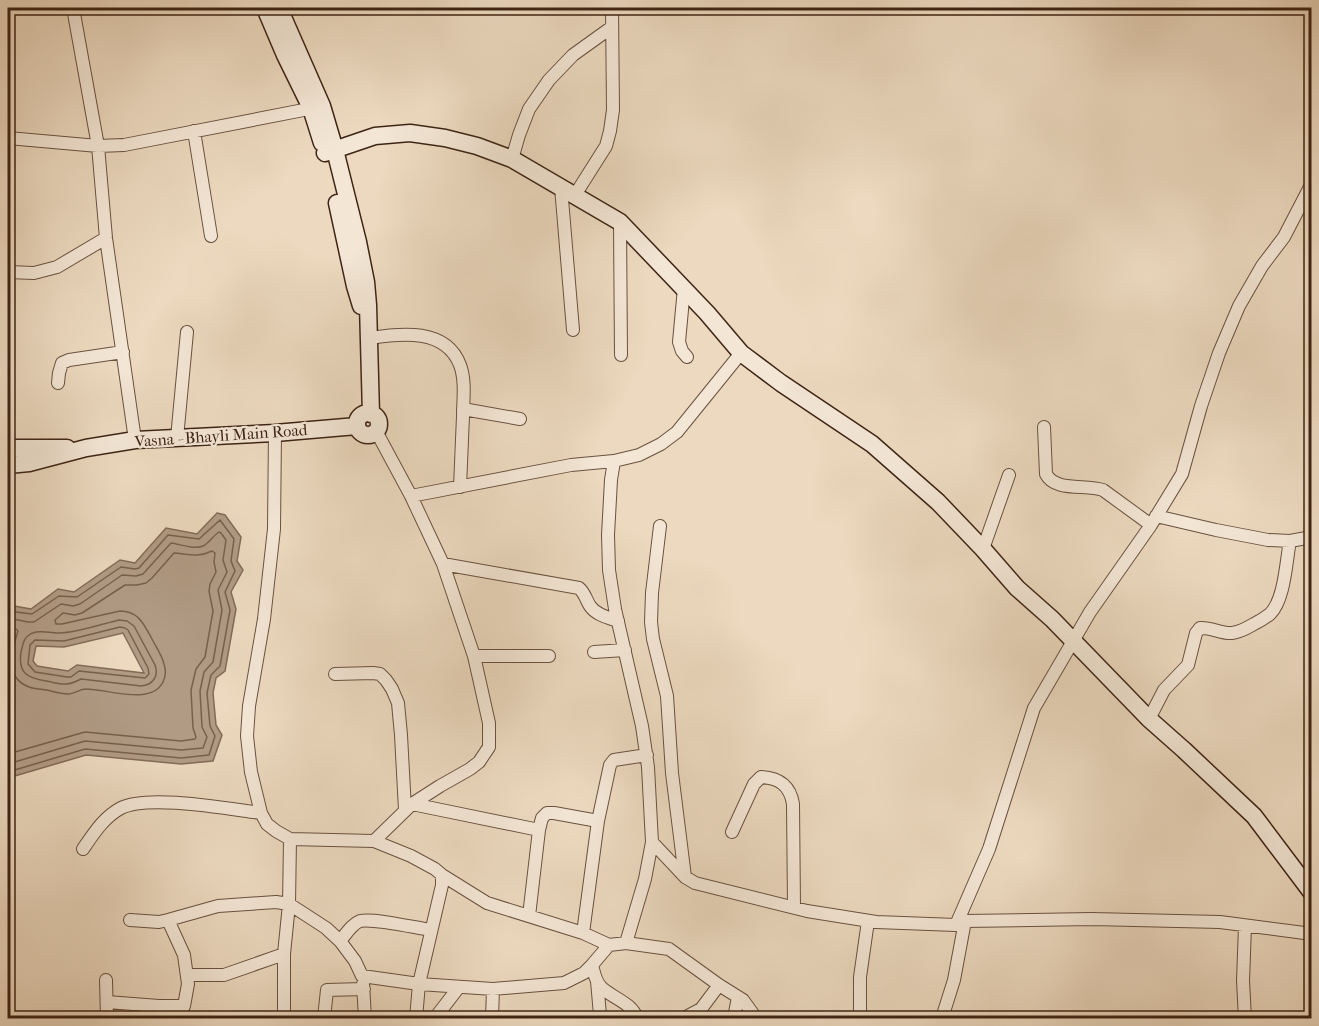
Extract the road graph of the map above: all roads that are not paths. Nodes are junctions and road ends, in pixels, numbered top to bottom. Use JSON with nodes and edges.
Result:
{"nodes":[{"id":1,"x":73,"y":8,"type":"edge"},
{"id":2,"x":265,"y":8,"type":"edge"},
{"id":3,"x":279,"y":8,"type":"edge"},
{"id":4,"x":612,"y":8,"type":"edge"},
{"id":5,"x":612,"y":27,"type":"junction"},
{"id":6,"x":317,"y":107,"type":"junction"},
{"id":7,"x":194,"y":132,"type":"junction"},
{"id":8,"x":8,"y":138,"type":"edge"},
{"id":9,"x":98,"y":146,"type":"junction"},
{"id":10,"x":330,"y":151,"type":"junction"},
{"id":11,"x":512,"y":159,"type":"junction"},
{"id":12,"x":1311,"y":183,"type":"edge"},
{"id":13,"x":568,"y":191,"type":"junction"},
{"id":14,"x":620,"y":222,"type":"junction"},
{"id":15,"x":211,"y":236,"type":"dead end"},
{"id":16,"x":106,"y":238,"type":"junction"},
{"id":17,"x":8,"y":272,"type":"edge"},
{"id":18,"x":684,"y":288,"type":"junction"},
{"id":19,"x":573,"y":330,"type":"dead end"},
{"id":20,"x":187,"y":332,"type":"dead end"},
{"id":21,"x":370,"y":334,"type":"junction"},
{"id":22,"x":123,"y":352,"type":"junction"},
{"id":23,"x":741,"y":353,"type":"junction"},
{"id":24,"x":621,"y":355,"type":"dead end"},
{"id":25,"x":687,"y":357,"type":"dead end"},
{"id":26,"x":58,"y":383,"type":"dead end"},
{"id":27,"x":463,"y":409,"type":"junction"},
{"id":28,"x":371,"y":414,"type":"junction"},
{"id":29,"x":520,"y":419,"type":"dead end"},
{"id":30,"x":357,"y":426,"type":"junction"},
{"id":31,"x":1044,"y":427,"type":"dead end"},
{"id":32,"x":376,"y":431,"type":"junction"},
{"id":33,"x":274,"y":433,"type":"junction"},
{"id":34,"x":177,"y":438,"type":"junction"},
{"id":35,"x":135,"y":440,"type":"junction"},
{"id":36,"x":8,"y":448,"type":"edge"},
{"id":37,"x":86,"y":448,"type":"junction"},
{"id":38,"x":614,"y":460,"type":"junction"},
{"id":39,"x":8,"y":465,"type":"edge"},
{"id":40,"x":1009,"y":476,"type":"dead end"},
{"id":41,"x":459,"y":487,"type":"junction"},
{"id":42,"x":411,"y":496,"type":"junction"},
{"id":43,"x":1154,"y":520,"type":"junction"},
{"id":44,"x":660,"y":526,"type":"dead end"},
{"id":45,"x":1311,"y":537,"type":"edge"},
{"id":46,"x":1290,"y":541,"type":"junction"},
{"id":47,"x":983,"y":549,"type":"junction"},
{"id":48,"x":443,"y":564,"type":"junction"},
{"id":49,"x":618,"y":621,"type":"junction"},
{"id":50,"x":1073,"y":641,"type":"junction"},
{"id":51,"x":625,"y":650,"type":"junction"},
{"id":52,"x":594,"y":652,"type":"dead end"},
{"id":53,"x":474,"y":656,"type":"junction"},
{"id":54,"x":549,"y":656,"type":"dead end"},
{"id":55,"x":335,"y":674,"type":"dead end"},
{"id":56,"x":1149,"y":719,"type":"junction"},
{"id":57,"x":647,"y":755,"type":"junction"},
{"id":58,"x":408,"y":807,"type":"junction"},
{"id":59,"x":261,"y":813,"type":"junction"},
{"id":60,"x":598,"y":821,"type":"junction"},
{"id":61,"x":539,"y":830,"type":"junction"},
{"id":62,"x":732,"y":832,"type":"dead end"},
{"id":63,"x":290,"y":839,"type":"junction"},
{"id":64,"x":374,"y":841,"type":"junction"},
{"id":65,"x":652,"y":842,"type":"junction"},
{"id":66,"x":84,"y":849,"type":"dead end"},
{"id":67,"x":442,"y":875,"type":"junction"},
{"id":68,"x":685,"y":877,"type":"junction"},
{"id":69,"x":1311,"y":893,"type":"edge"},
{"id":70,"x":289,"y":904,"type":"junction"},
{"id":71,"x":794,"y":907,"type":"junction"},
{"id":72,"x":529,"y":916,"type":"junction"},
{"id":73,"x":130,"y":920,"type":"dead end"},
{"id":74,"x":168,"y":920,"type":"junction"},
{"id":75,"x":867,"y":921,"type":"junction"},
{"id":76,"x":960,"y":923,"type":"junction"},
{"id":77,"x":1245,"y":926,"type":"junction"},
{"id":78,"x":431,"y":930,"type":"junction"},
{"id":79,"x":583,"y":933,"type":"junction"},
{"id":80,"x":1311,"y":934,"type":"edge"},
{"id":81,"x":340,"y":941,"type":"junction"},
{"id":82,"x":626,"y":943,"type":"junction"},
{"id":83,"x":609,"y":945,"type":"junction"},
{"id":84,"x":284,"y":954,"type":"junction"},
{"id":85,"x":592,"y":965,"type":"junction"},
{"id":86,"x":187,"y":975,"type":"junction"},
{"id":87,"x":362,"y":976,"type":"junction"},
{"id":88,"x":106,"y":980,"type":"dead end"},
{"id":89,"x":597,"y":981,"type":"junction"},
{"id":90,"x":419,"y":984,"type":"junction"},
{"id":91,"x":719,"y":985,"type":"junction"},
{"id":92,"x":459,"y":987,"type":"junction"},
{"id":93,"x":364,"y":989,"type":"junction"},
{"id":94,"x":493,"y":989,"type":"junction"},
{"id":95,"x":738,"y":997,"type":"junction"},
{"id":96,"x":107,"y":1002,"type":"junction"},
{"id":97,"x":107,"y":1018,"type":"edge"},
{"id":98,"x":284,"y":1018,"type":"edge"},
{"id":99,"x":324,"y":1018,"type":"edge"},
{"id":100,"x":365,"y":1018,"type":"edge"},
{"id":101,"x":416,"y":1018,"type":"edge"},
{"id":102,"x":435,"y":1018,"type":"edge"},
{"id":103,"x":492,"y":1018,"type":"edge"},
{"id":104,"x":599,"y":1018,"type":"edge"},
{"id":105,"x":637,"y":1018,"type":"edge"},
{"id":106,"x":684,"y":1018,"type":"edge"},
{"id":107,"x":734,"y":1018,"type":"edge"},
{"id":108,"x":756,"y":1018,"type":"edge"},
{"id":109,"x":860,"y":1018,"type":"edge"},
{"id":110,"x":942,"y":1018,"type":"edge"},
{"id":111,"x":1245,"y":1018,"type":"edge"}],
"edges":[{"from":1,"to":9,"type":"street"},
{"from":2,"to":6,"type":"street"},
{"from":3,"to":6,"type":"street"},
{"from":4,"to":5,"type":"street"},
{"from":5,"to":11,"type":"street"},
{"from":5,"to":13,"type":"street"},
{"from":6,"to":7,"type":"street"},
{"from":6,"to":10,"type":"street"},
{"from":7,"to":9,"type":"street"},
{"from":7,"to":15,"type":"street"},
{"from":8,"to":9,"type":"street"},
{"from":9,"to":16,"type":"street"},
{"from":10,"to":11,"type":"street"},
{"from":10,"to":21,"type":"street"},
{"from":11,"to":13,"type":"street"},
{"from":12,"to":43,"type":"street"},
{"from":13,"to":14,"type":"street"},
{"from":13,"to":19,"type":"street"},
{"from":14,"to":18,"type":"street"},
{"from":14,"to":24,"type":"street"},
{"from":16,"to":17,"type":"street"},
{"from":16,"to":22,"type":"street"},
{"from":18,"to":23,"type":"street"},
{"from":18,"to":25,"type":"street"},
{"from":20,"to":34,"type":"street"},
{"from":21,"to":27,"type":"street"},
{"from":21,"to":28,"type":"street"},
{"from":22,"to":26,"type":"street"},
{"from":22,"to":35,"type":"street"},
{"from":23,"to":38,"type":"street"},
{"from":23,"to":47,"type":"street"},
{"from":27,"to":29,"type":"street"},
{"from":27,"to":41,"type":"street"},
{"from":28,"to":30,"type":"street"},
{"from":28,"to":32,"type":"street"},
{"from":30,"to":32,"type":"street"},
{"from":30,"to":33,"type":"street","name":"Vasna - Bhayli Main Road"},
{"from":31,"to":43,"type":"street"},
{"from":32,"to":42,"type":"street"},
{"from":33,"to":34,"type":"street","name":"Vasna - Bhayli Main Road"},
{"from":33,"to":59,"type":"street"},
{"from":34,"to":35,"type":"street","name":"Vasna - Bhayli Main Road"},
{"from":35,"to":37,"type":"street","name":"Vasna - Bhayli Main Road"},
{"from":36,"to":37,"type":"street","name":"Vasna - Bhayli Main Road"},
{"from":37,"to":39,"type":"street","name":"Vasna - Bhayli Main Road"},
{"from":38,"to":41,"type":"street"},
{"from":38,"to":49,"type":"street"},
{"from":40,"to":47,"type":"street"},
{"from":41,"to":42,"type":"street"},
{"from":42,"to":48,"type":"street"},
{"from":43,"to":46,"type":"street"},
{"from":43,"to":50,"type":"street"},
{"from":44,"to":68,"type":"street"},
{"from":45,"to":46,"type":"street"},
{"from":46,"to":56,"type":"street"},
{"from":47,"to":50,"type":"street"},
{"from":48,"to":49,"type":"street"},
{"from":48,"to":53,"type":"street"},
{"from":49,"to":51,"type":"street"},
{"from":50,"to":56,"type":"street"},
{"from":50,"to":76,"type":"street"},
{"from":51,"to":52,"type":"street"},
{"from":51,"to":57,"type":"street"},
{"from":53,"to":54,"type":"street"},
{"from":53,"to":58,"type":"street"},
{"from":55,"to":58,"type":"street"},
{"from":56,"to":69,"type":"street"},
{"from":57,"to":60,"type":"street"},
{"from":57,"to":65,"type":"street"},
{"from":58,"to":61,"type":"street"},
{"from":58,"to":64,"type":"street"},
{"from":59,"to":63,"type":"street"},
{"from":59,"to":66,"type":"street"},
{"from":60,"to":61,"type":"street"},
{"from":60,"to":79,"type":"street"},
{"from":61,"to":72,"type":"street"},
{"from":62,"to":71,"type":"street"},
{"from":63,"to":64,"type":"street"},
{"from":63,"to":70,"type":"street"},
{"from":64,"to":67,"type":"street"},
{"from":65,"to":68,"type":"street"},
{"from":65,"to":82,"type":"street"},
{"from":67,"to":72,"type":"street"},
{"from":67,"to":78,"type":"street"},
{"from":68,"to":71,"type":"street"},
{"from":70,"to":74,"type":"street"},
{"from":70,"to":81,"type":"street"},
{"from":70,"to":84,"type":"street"},
{"from":71,"to":75,"type":"street"},
{"from":72,"to":79,"type":"street"},
{"from":73,"to":74,"type":"street"},
{"from":74,"to":86,"type":"street"},
{"from":75,"to":76,"type":"street"},
{"from":75,"to":109,"type":"street"},
{"from":76,"to":77,"type":"street"},
{"from":76,"to":110,"type":"street"},
{"from":77,"to":80,"type":"street"},
{"from":77,"to":111,"type":"street"},
{"from":78,"to":81,"type":"street"},
{"from":78,"to":90,"type":"street"},
{"from":79,"to":83,"type":"street"},
{"from":81,"to":87,"type":"street"},
{"from":82,"to":83,"type":"street"},
{"from":82,"to":91,"type":"street"},
{"from":83,"to":85,"type":"street"},
{"from":84,"to":86,"type":"street"},
{"from":84,"to":98,"type":"street"},
{"from":85,"to":89,"type":"street"},
{"from":85,"to":94,"type":"street"},
{"from":86,"to":96,"type":"street"},
{"from":87,"to":90,"type":"street"},
{"from":87,"to":93,"type":"street"},
{"from":88,"to":96,"type":"street"},
{"from":89,"to":104,"type":"street"},
{"from":89,"to":105,"type":"street"},
{"from":90,"to":92,"type":"street"},
{"from":90,"to":101,"type":"street"},
{"from":91,"to":95,"type":"street"},
{"from":91,"to":106,"type":"street"},
{"from":92,"to":94,"type":"street"},
{"from":92,"to":102,"type":"street"},
{"from":93,"to":99,"type":"street"},
{"from":93,"to":100,"type":"street"},
{"from":94,"to":103,"type":"street"},
{"from":95,"to":107,"type":"street"},
{"from":95,"to":108,"type":"street"},
{"from":96,"to":97,"type":"street"}]}
